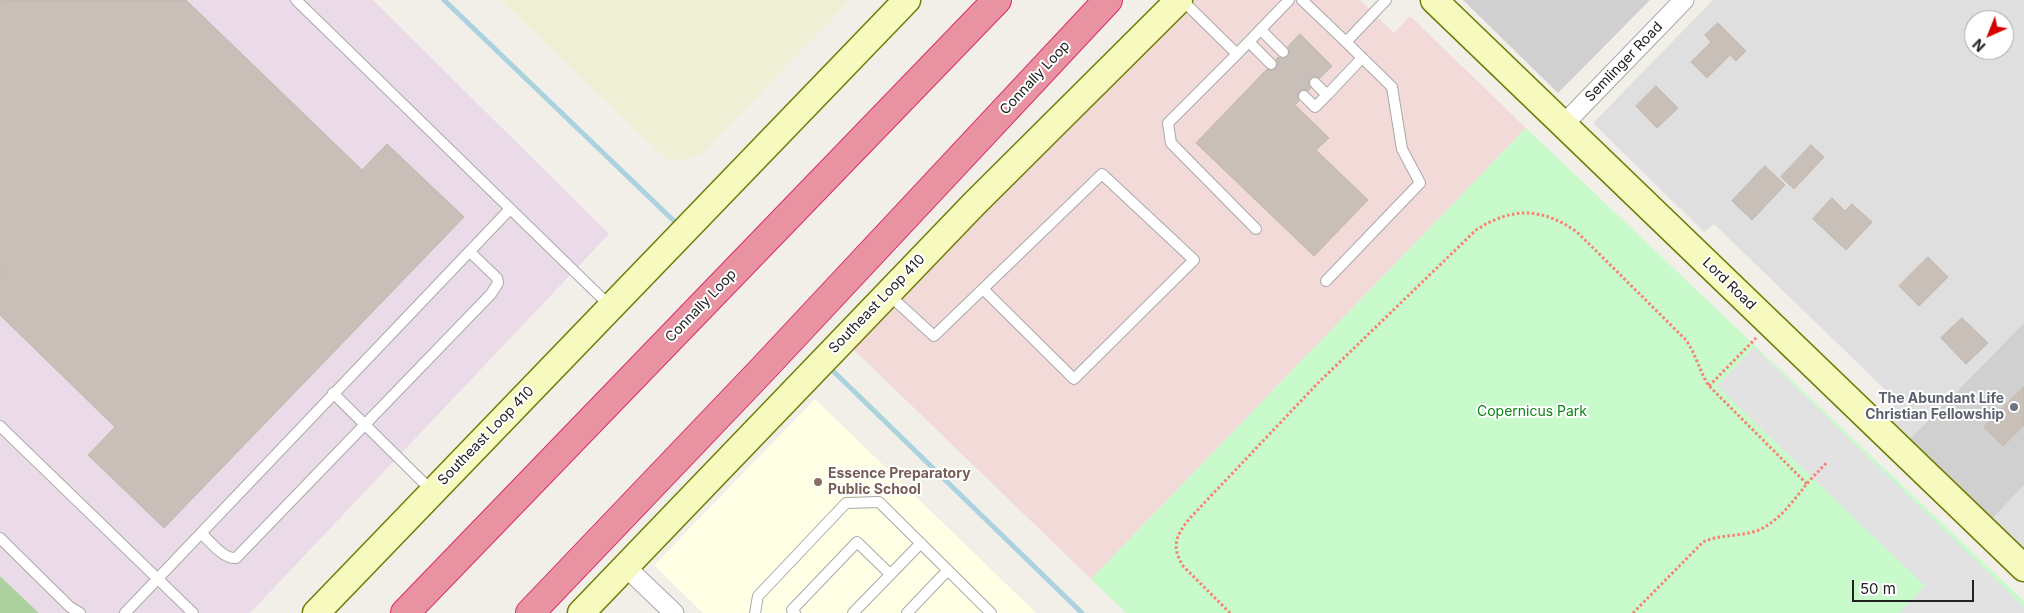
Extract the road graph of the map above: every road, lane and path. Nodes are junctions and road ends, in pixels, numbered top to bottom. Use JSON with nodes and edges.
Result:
{"nodes":[{"id":1,"x":296,"y":0,"type":"edge"},
{"id":2,"x":907,"y":0,"type":"edge"},
{"id":3,"x":996,"y":0,"type":"edge"},
{"id":4,"x":1108,"y":0,"type":"edge"},
{"id":5,"x":1180,"y":0,"type":"edge"},
{"id":6,"x":1289,"y":0,"type":"edge"},
{"id":7,"x":1302,"y":0,"type":"edge"},
{"id":8,"x":1386,"y":0,"type":"edge"},
{"id":9,"x":1434,"y":0,"type":"edge"},
{"id":10,"x":1684,"y":0,"type":"edge"},
{"id":11,"x":1261,"y":30,"type":"junction"},
{"id":12,"x":1249,"y":42,"type":"junction"},
{"id":13,"x":1346,"y":42,"type":"junction"},
{"id":14,"x":1283,"y":52,"type":"dead end"},
{"id":15,"x":1237,"y":54,"type":"junction"},
{"id":16,"x":1362,"y":58,"type":"junction"},
{"id":17,"x":1271,"y":64,"type":"dead end"},
{"id":18,"x":1315,"y":83,"type":"dead end"},
{"id":19,"x":1327,"y":95,"type":"junction"},
{"id":20,"x":1304,"y":96,"type":"dead end"},
{"id":21,"x":1564,"y":124,"type":"junction"},
{"id":22,"x":510,"y":209,"type":"junction"},
{"id":23,"x":1256,"y":229,"type":"dead end"},
{"id":24,"x":470,"y":252,"type":"junction"},
{"id":25,"x":1326,"y":281,"type":"dead end"},
{"id":26,"x":983,"y":289,"type":"junction"},
{"id":27,"x":887,"y":293,"type":"junction"},
{"id":28,"x":610,"y":307,"type":"junction"},
{"id":29,"x":1770,"y":323,"type":"junction"},
{"id":30,"x":1709,"y":386,"type":"junction"},
{"id":31,"x":333,"y":393,"type":"junction"},
{"id":32,"x":366,"y":424,"type":"junction"},
{"id":33,"x":0,"y":426,"type":"edge"},
{"id":34,"x":1827,"y":462,"type":"dead end"},
{"id":35,"x":1807,"y":484,"type":"junction"},
{"id":36,"x":433,"y":492,"type":"junction"},
{"id":37,"x":201,"y":533,"type":"junction"},
{"id":38,"x":0,"y":538,"type":"edge"},
{"id":39,"x":921,"y":543,"type":"junction"},
{"id":40,"x":626,"y":567,"type":"junction"},
{"id":41,"x":2024,"y":568,"type":"edge"},
{"id":42,"x":948,"y":570,"type":"junction"},
{"id":43,"x":890,"y":574,"type":"junction"},
{"id":44,"x":158,"y":580,"type":"junction"},
{"id":45,"x":80,"y":613,"type":"edge"},
{"id":46,"x":125,"y":613,"type":"edge"},
{"id":47,"x":192,"y":613,"type":"edge"},
{"id":48,"x":316,"y":613,"type":"edge"},
{"id":49,"x":405,"y":613,"type":"edge"},
{"id":50,"x":530,"y":613,"type":"edge"},
{"id":51,"x":581,"y":613,"type":"edge"},
{"id":52,"x":674,"y":613,"type":"edge"},
{"id":53,"x":755,"y":613,"type":"edge"},
{"id":54,"x":795,"y":613,"type":"edge"},
{"id":55,"x":853,"y":613,"type":"edge"},
{"id":56,"x":907,"y":613,"type":"edge"},
{"id":57,"x":991,"y":613,"type":"edge"},
{"id":58,"x":1230,"y":613,"type":"edge"},
{"id":59,"x":1633,"y":613,"type":"edge"}],
"edges":[{"from":1,"to":22,"type":"lane"},
{"from":2,"to":28,"type":"main road","name":"Southeast Loop 410"},
{"from":3,"to":49,"type":"highway","name":"Connally Loop"},
{"from":4,"to":50,"type":"highway","name":"Connally Loop"},
{"from":5,"to":15,"type":"lane"},
{"from":5,"to":27,"type":"main road","name":"Southeast Loop 410"},
{"from":6,"to":11,"type":"lane"},
{"from":7,"to":13,"type":"lane"},
{"from":8,"to":13,"type":"lane"},
{"from":9,"to":21,"type":"main road","name":"Lord Road"},
{"from":10,"to":21,"type":"street","name":"Semlinger Road"},
{"from":11,"to":12,"type":"lane"},
{"from":11,"to":14,"type":"lane"},
{"from":12,"to":15,"type":"lane"},
{"from":12,"to":17,"type":"lane"},
{"from":13,"to":16,"type":"lane"},
{"from":15,"to":23,"type":"lane"},
{"from":16,"to":19,"type":"lane"},
{"from":16,"to":25,"type":"lane"},
{"from":18,"to":19,"type":"lane"},
{"from":19,"to":20,"type":"lane"},
{"from":21,"to":29,"type":"main road","name":"Lord Road"},
{"from":22,"to":24,"type":"lane"},
{"from":22,"to":28,"type":"lane"},
{"from":24,"to":31,"type":"lane"},
{"from":24,"to":32,"type":"lane"},
{"from":26,"to":26,"type":"lane"},
{"from":26,"to":27,"type":"lane"},
{"from":27,"to":40,"type":"main road","name":"Southeast Loop 410"},
{"from":28,"to":36,"type":"main road","name":"Southeast Loop 410"},
{"from":29,"to":30,"type":"path"},
{"from":29,"to":41,"type":"main road","name":"Lord Road"},
{"from":30,"to":35,"type":"path"},
{"from":30,"to":58,"type":"path"},
{"from":31,"to":32,"type":"lane"},
{"from":31,"to":37,"type":"lane"},
{"from":32,"to":36,"type":"lane"},
{"from":32,"to":37,"type":"lane"},
{"from":33,"to":44,"type":"lane"},
{"from":34,"to":35,"type":"path"},
{"from":35,"to":59,"type":"path"},
{"from":36,"to":48,"type":"main road","name":"Southeast Loop 410"},
{"from":37,"to":44,"type":"lane"},
{"from":38,"to":45,"type":"lane"},
{"from":39,"to":42,"type":"lane"},
{"from":39,"to":43,"type":"lane"},
{"from":39,"to":53,"type":"lane"},
{"from":40,"to":51,"type":"main road","name":"Southeast Loop 410"},
{"from":40,"to":52,"type":"street"},
{"from":42,"to":56,"type":"lane"},
{"from":42,"to":57,"type":"lane"},
{"from":43,"to":54,"type":"lane"},
{"from":43,"to":55,"type":"lane"},
{"from":44,"to":46,"type":"lane"},
{"from":44,"to":47,"type":"lane"}]}
